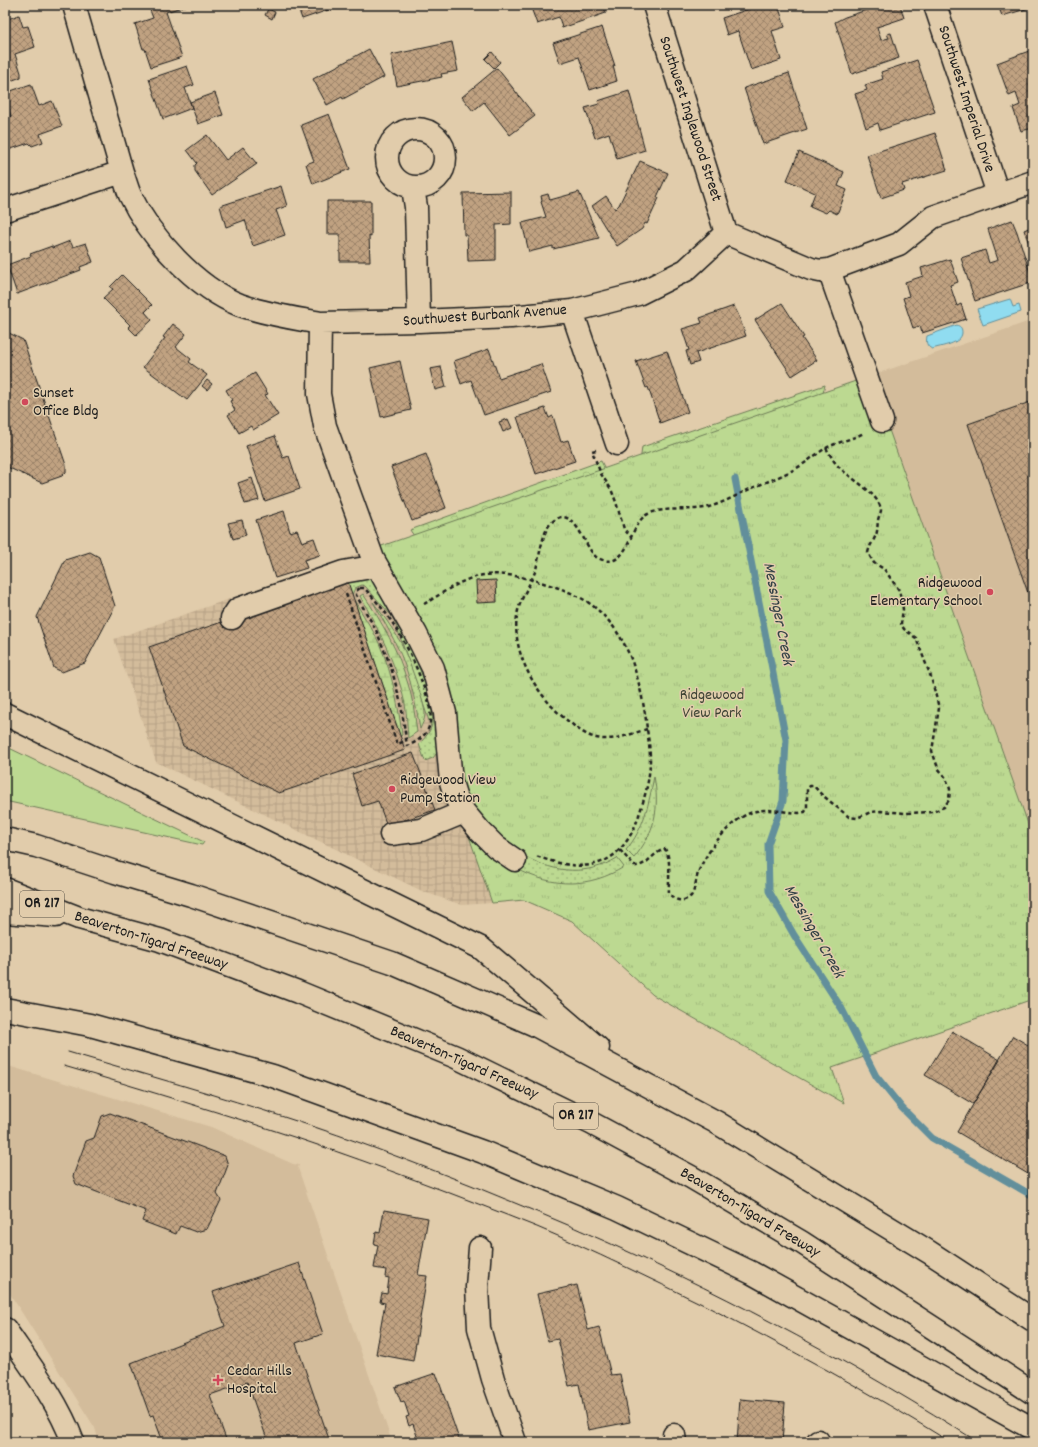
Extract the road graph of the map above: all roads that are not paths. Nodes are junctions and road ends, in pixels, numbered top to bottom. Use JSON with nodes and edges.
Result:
{"nodes":[{"id":1,"x":74,"y":5,"type":"edge"},
{"id":2,"x":654,"y":5,"type":"edge"},
{"id":3,"x":935,"y":5,"type":"edge"},
{"id":4,"x":122,"y":172,"type":"junction"},
{"id":5,"x":1033,"y":182,"type":"edge"},
{"id":6,"x":413,"y":188,"type":"dead end"},
{"id":7,"x":998,"y":194,"type":"junction"},
{"id":8,"x":5,"y":210,"type":"edge"},
{"id":9,"x":726,"y":233,"type":"junction"},
{"id":10,"x":829,"y":270,"type":"junction"},
{"id":11,"x":572,"y":311,"type":"junction"},
{"id":12,"x":419,"y":321,"type":"junction"},
{"id":13,"x":320,"y":323,"type":"junction"},
{"id":14,"x":882,"y":421,"type":"road end"},
{"id":15,"x":617,"y":444,"type":"road end"},
{"id":16,"x":373,"y":556,"type":"junction"},
{"id":17,"x":232,"y":618,"type":"dead end"},
{"id":18,"x":5,"y":714,"type":"edge"},
{"id":19,"x":464,"y":812,"type":"junction"},
{"id":20,"x":391,"y":834,"type":"dead end"},
{"id":21,"x":5,"y":839,"type":"edge"},
{"id":22,"x":515,"y":860,"type":"road end"},
{"id":23,"x":5,"y":889,"type":"edge"},
{"id":24,"x":5,"y":912,"type":"edge"},
{"id":25,"x":80,"y":918,"type":"junction"},
{"id":26,"x":5,"y":1009,"type":"edge"},
{"id":27,"x":630,"y":1075,"type":"junction"},
{"id":28,"x":480,"y":1248,"type":"dead end"},
{"id":29,"x":1033,"y":1320,"type":"edge"},
{"id":30,"x":5,"y":1329,"type":"edge"},
{"id":31,"x":1033,"y":1394,"type":"edge"},
{"id":32,"x":1033,"y":1429,"type":"edge"},
{"id":33,"x":73,"y":1442,"type":"edge"},
{"id":34,"x":515,"y":1442,"type":"edge"}],
"edges":[{"from":1,"to":4,"type":"main road","name":"Southwest Burbank Avenue"},
{"from":2,"to":9,"type":"main road","name":"Southwest Inglewood Street"},
{"from":3,"to":7,"type":"main road","name":"Southwest Imperial Drive"},
{"from":4,"to":8,"type":"main road"},
{"from":4,"to":13,"type":"main road","name":"Southwest Burbank Avenue"},
{"from":5,"to":7,"type":"main road"},
{"from":6,"to":12,"type":"main road"},
{"from":7,"to":10,"type":"main road"},
{"from":9,"to":10,"type":"main road"},
{"from":9,"to":11,"type":"main road","name":"Southwest Burbank Avenue"},
{"from":10,"to":14,"type":"main road"},
{"from":11,"to":12,"type":"main road","name":"Southwest Burbank Avenue"},
{"from":11,"to":15,"type":"main road"},
{"from":12,"to":13,"type":"main road","name":"Southwest Burbank Avenue"},
{"from":13,"to":16,"type":"main road"},
{"from":16,"to":17,"type":"main road"},
{"from":16,"to":19,"type":"main road"},
{"from":18,"to":27,"type":"main road"},
{"from":19,"to":20,"type":"main road"},
{"from":19,"to":22,"type":"main road"},
{"from":21,"to":27,"type":"main road"},
{"from":23,"to":25,"type":"main road","name":"Beaverton-Tigard Freeway","number":"OR 217"},
{"from":24,"to":25,"type":"main road"},
{"from":25,"to":31,"type":"main road","name":"Beaverton-Tigard Freeway","number":"OR 217"},
{"from":26,"to":32,"type":"main road"},
{"from":27,"to":29,"type":"main road"},
{"from":28,"to":34,"type":"main road"},
{"from":30,"to":33,"type":"main road"}]}
